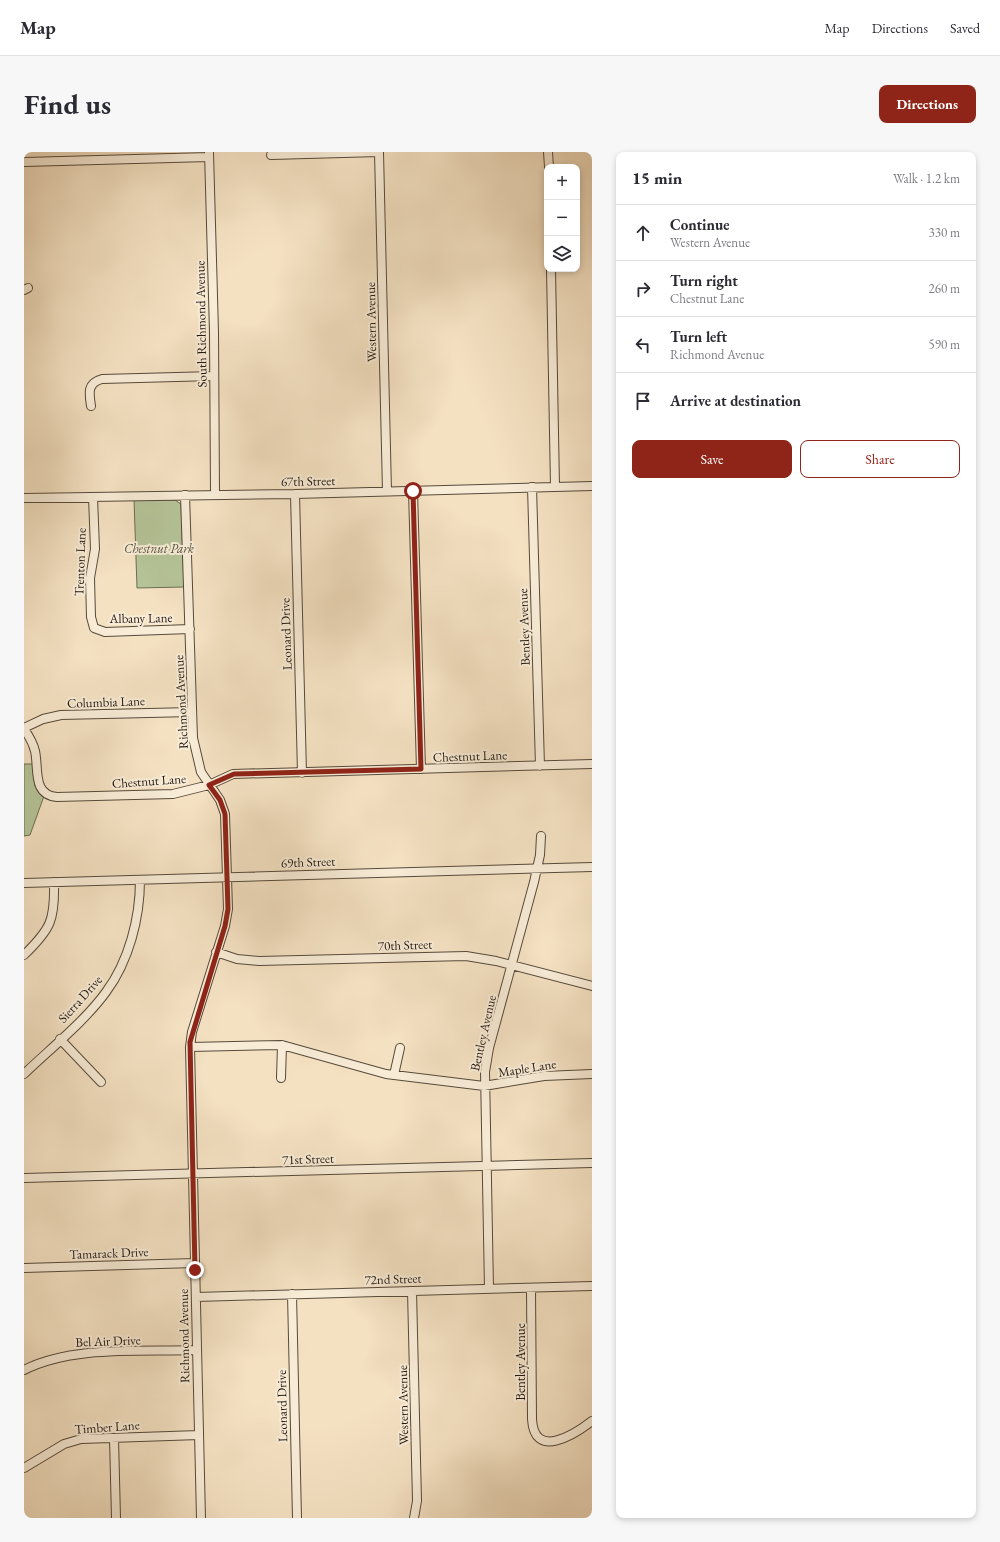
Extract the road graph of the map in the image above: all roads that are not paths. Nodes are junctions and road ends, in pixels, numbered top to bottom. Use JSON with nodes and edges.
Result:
{"nodes":[{"id":1,"x":379,"y":152,"type":"edge"},
{"id":2,"x":548,"y":152,"type":"edge"},
{"id":3,"x":209,"y":154,"type":"edge"},
{"id":4,"x":271,"y":155,"type":"dead end"},
{"id":5,"x":24,"y":162,"type":"edge"},
{"id":6,"x":549,"y":164,"type":"edge"},
{"id":7,"x":551,"y":272,"type":"edge"},
{"id":8,"x":214,"y":376,"type":"junction"},
{"id":9,"x":91,"y":406,"type":"dead end"},
{"id":10,"x":592,"y":486,"type":"edge"},
{"id":11,"x":555,"y":487,"type":"junction"},
{"id":12,"x":532,"y":488,"type":"junction"},
{"id":13,"x":387,"y":491,"type":"junction"},
{"id":14,"x":413,"y":491,"type":"junction"},
{"id":15,"x":295,"y":494,"type":"junction"},
{"id":16,"x":185,"y":495,"type":"junction"},
{"id":17,"x":215,"y":495,"type":"junction"},
{"id":18,"x":93,"y":497,"type":"junction"},
{"id":19,"x":24,"y":498,"type":"edge"},
{"id":20,"x":94,"y":628,"type":"joint"},
{"id":21,"x":190,"y":629,"type":"junction"},
{"id":22,"x":192,"y":712,"type":"junction"},
{"id":23,"x":24,"y":728,"type":"edge"},
{"id":24,"x":592,"y":764,"type":"edge"},
{"id":25,"x":540,"y":766,"type":"junction"},
{"id":26,"x":421,"y":769,"type":"junction"},
{"id":27,"x":302,"y":772,"type":"junction"},
{"id":28,"x":209,"y":785,"type":"junction"},
{"id":29,"x":541,"y":836,"type":"dead end"},
{"id":30,"x":592,"y":867,"type":"edge"},
{"id":31,"x":537,"y":868,"type":"junction"},
{"id":32,"x":227,"y":877,"type":"junction"},
{"id":33,"x":140,"y":880,"type":"junction"},
{"id":34,"x":54,"y":882,"type":"junction"},
{"id":35,"x":24,"y":883,"type":"edge"},
{"id":36,"x":216,"y":952,"type":"junction"},
{"id":37,"x":24,"y":955,"type":"edge"},
{"id":38,"x":511,"y":965,"type":"junction"},
{"id":39,"x":592,"y":986,"type":"edge"},
{"id":40,"x":60,"y":1040,"type":"junction"},
{"id":41,"x":282,"y":1045,"type":"junction"},
{"id":42,"x":190,"y":1047,"type":"junction"},
{"id":43,"x":400,"y":1048,"type":"dead end"},
{"id":44,"x":24,"y":1074,"type":"edge"},
{"id":45,"x":592,"y":1074,"type":"edge"},
{"id":46,"x":394,"y":1075,"type":"junction"},
{"id":47,"x":281,"y":1078,"type":"dead end"},
{"id":48,"x":101,"y":1082,"type":"dead end"},
{"id":49,"x":484,"y":1086,"type":"junction"},
{"id":50,"x":592,"y":1163,"type":"edge"},
{"id":51,"x":486,"y":1166,"type":"junction"},
{"id":52,"x":194,"y":1174,"type":"junction"},
{"id":53,"x":24,"y":1178,"type":"edge"},
{"id":54,"x":195,"y":1263,"type":"junction"},
{"id":55,"x":24,"y":1268,"type":"edge"},
{"id":56,"x":592,"y":1286,"type":"edge"},
{"id":57,"x":531,"y":1288,"type":"junction"},
{"id":58,"x":489,"y":1289,"type":"junction"},
{"id":59,"x":412,"y":1291,"type":"junction"},
{"id":60,"x":292,"y":1294,"type":"junction"},
{"id":61,"x":196,"y":1297,"type":"junction"},
{"id":62,"x":196,"y":1350,"type":"junction"},
{"id":63,"x":24,"y":1370,"type":"edge"},
{"id":64,"x":592,"y":1421,"type":"edge"},
{"id":65,"x":199,"y":1435,"type":"junction"},
{"id":66,"x":114,"y":1438,"type":"junction"},
{"id":67,"x":24,"y":1468,"type":"edge"},
{"id":68,"x":116,"y":1518,"type":"edge"},
{"id":69,"x":201,"y":1518,"type":"edge"},
{"id":70,"x":297,"y":1518,"type":"edge"},
{"id":71,"x":414,"y":1518,"type":"edge"}],
"edges":[{"from":1,"to":4,"type":"street"},
{"from":1,"to":13,"type":"street","name":"Western Avenue"},
{"from":2,"to":6,"type":"street"},
{"from":3,"to":5,"type":"street"},
{"from":3,"to":8,"type":"street","name":"South Richmond Avenue"},
{"from":7,"to":11,"type":"street"},
{"from":8,"to":9,"type":"street"},
{"from":8,"to":17,"type":"street","name":"South Richmond Avenue"},
{"from":10,"to":11,"type":"street","name":"67th Street"},
{"from":11,"to":12,"type":"street","name":"67th Street"},
{"from":12,"to":14,"type":"street","name":"67th Street"},
{"from":12,"to":25,"type":"street","name":"Bentley Avenue"},
{"from":13,"to":14,"type":"street","name":"67th Street"},
{"from":13,"to":15,"type":"street","name":"67th Street"},
{"from":14,"to":26,"type":"street"},
{"from":15,"to":17,"type":"street","name":"67th Street"},
{"from":15,"to":27,"type":"street","name":"Leonard Drive"},
{"from":16,"to":17,"type":"street","name":"67th Street"},
{"from":16,"to":18,"type":"street","name":"67th Street"},
{"from":16,"to":21,"type":"street","name":"Richmond Avenue"},
{"from":18,"to":19,"type":"street","name":"67th Street"},
{"from":18,"to":20,"type":"street","name":"Trenton Lane"},
{"from":20,"to":21,"type":"street","name":"Albany Lane"},
{"from":21,"to":22,"type":"street","name":"Richmond Avenue"},
{"from":22,"to":23,"type":"street","name":"Columbia Lane"},
{"from":22,"to":28,"type":"street","name":"Richmond Avenue"},
{"from":23,"to":28,"type":"street","name":"Chestnut Lane"},
{"from":24,"to":25,"type":"street","name":"Chestnut Lane"},
{"from":25,"to":26,"type":"street","name":"Chestnut Lane"},
{"from":26,"to":27,"type":"street","name":"Chestnut Lane"},
{"from":27,"to":28,"type":"street","name":"Chestnut Lane"},
{"from":28,"to":32,"type":"street","name":"Richmond Avenue"},
{"from":29,"to":31,"type":"street","name":"Bentley Avenue"},
{"from":30,"to":31,"type":"street","name":"69th Street"},
{"from":31,"to":32,"type":"street","name":"69th Street"},
{"from":31,"to":38,"type":"street","name":"Bentley Avenue"},
{"from":32,"to":33,"type":"street","name":"69th Street"},
{"from":32,"to":36,"type":"street","name":"Richmond Avenue"},
{"from":33,"to":34,"type":"street","name":"69th Street"},
{"from":33,"to":40,"type":"street","name":"Sierra Drive"},
{"from":34,"to":35,"type":"street","name":"69th Street"},
{"from":34,"to":37,"type":"street"},
{"from":36,"to":38,"type":"street","name":"70th Street"},
{"from":36,"to":42,"type":"street","name":"Richmond Avenue"},
{"from":38,"to":39,"type":"street","name":"70th Street"},
{"from":38,"to":49,"type":"street","name":"Bentley Avenue"},
{"from":40,"to":44,"type":"street","name":"Sierra Drive"},
{"from":40,"to":48,"type":"street"},
{"from":41,"to":42,"type":"street","name":"Maple Lane"},
{"from":41,"to":46,"type":"street","name":"Maple Lane"},
{"from":41,"to":47,"type":"street"},
{"from":42,"to":52,"type":"street","name":"Richmond Avenue"},
{"from":43,"to":46,"type":"street"},
{"from":45,"to":49,"type":"street","name":"Maple Lane"},
{"from":46,"to":49,"type":"street","name":"Maple Lane"},
{"from":49,"to":51,"type":"street","name":"Bentley Avenue"},
{"from":50,"to":51,"type":"street","name":"71st Street"},
{"from":51,"to":52,"type":"street","name":"71st Street"},
{"from":51,"to":58,"type":"street","name":"Bentley Avenue"},
{"from":52,"to":53,"type":"street","name":"71st Street"},
{"from":52,"to":54,"type":"street","name":"Richmond Avenue"},
{"from":54,"to":55,"type":"street","name":"Tamarack Drive"},
{"from":54,"to":61,"type":"street","name":"Richmond Avenue"},
{"from":56,"to":57,"type":"street","name":"72nd Street"},
{"from":57,"to":58,"type":"street","name":"72nd Street"},
{"from":57,"to":64,"type":"street","name":"Bentley Avenue"},
{"from":58,"to":59,"type":"street","name":"72nd Street"},
{"from":59,"to":60,"type":"street","name":"72nd Street"},
{"from":59,"to":71,"type":"street","name":"Western Avenue"},
{"from":60,"to":61,"type":"street","name":"72nd Street"},
{"from":60,"to":70,"type":"street","name":"Leonard Drive"},
{"from":61,"to":62,"type":"street","name":"Richmond Avenue"},
{"from":62,"to":63,"type":"street","name":"Bel Air Drive"},
{"from":62,"to":65,"type":"street","name":"Richmond Avenue"},
{"from":65,"to":66,"type":"street","name":"Timber Lane"},
{"from":65,"to":69,"type":"street","name":"Richmond Avenue"},
{"from":66,"to":67,"type":"street","name":"Timber Lane"},
{"from":66,"to":68,"type":"street"}]}
